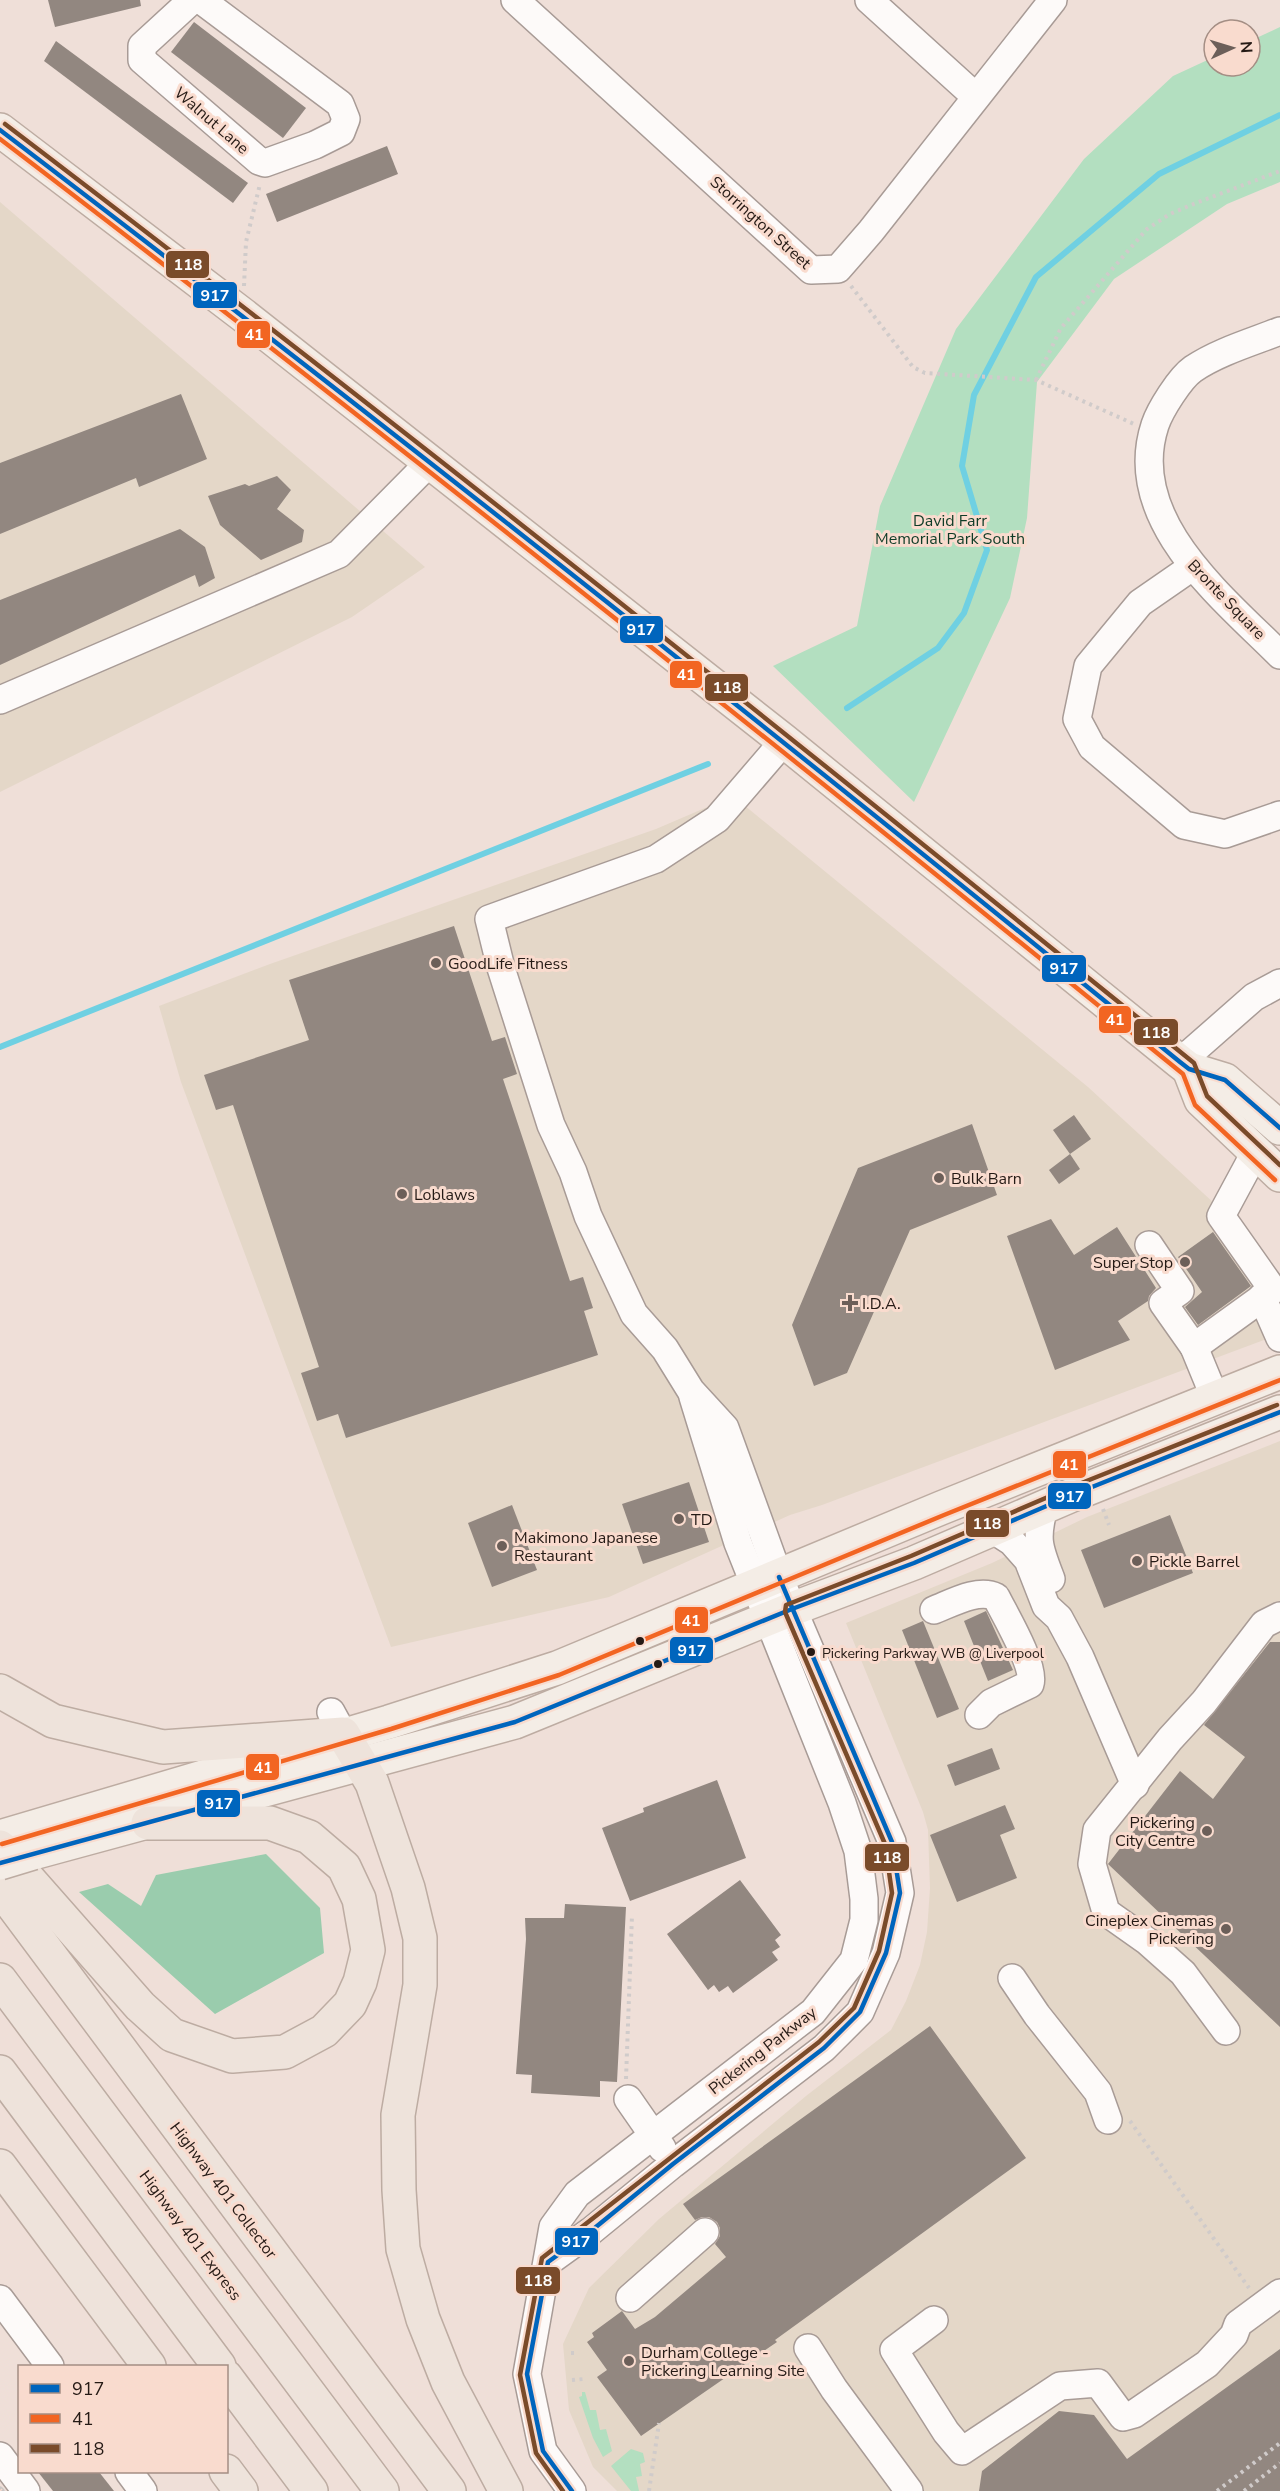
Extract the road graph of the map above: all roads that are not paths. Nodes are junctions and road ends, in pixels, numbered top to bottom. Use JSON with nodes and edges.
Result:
{"nodes":[{"id":1,"x":192,"y":0,"type":"edge"},
{"id":2,"x":201,"y":0,"type":"edge"},
{"id":3,"x":515,"y":0,"type":"edge"},
{"id":4,"x":869,"y":0,"type":"edge"},
{"id":5,"x":1053,"y":0,"type":"edge"},
{"id":6,"x":976,"y":97,"type":"junction"},
{"id":7,"x":0,"y":130,"type":"edge"},
{"id":8,"x":1280,"y":331,"type":"edge"},
{"id":9,"x":429,"y":463,"type":"junction"},
{"id":10,"x":1192,"y":567,"type":"junction"},
{"id":11,"x":1280,"y":654,"type":"edge"},
{"id":12,"x":0,"y":700,"type":"edge"},
{"id":13,"x":784,"y":741,"type":"junction"},
{"id":14,"x":1280,"y":815,"type":"edge"},
{"id":15,"x":1280,"y":983,"type":"edge"},
{"id":16,"x":1185,"y":1066,"type":"junction"},
{"id":17,"x":1280,"y":1128,"type":"edge"},
{"id":18,"x":1256,"y":1151,"type":"junction"},
{"id":19,"x":1280,"y":1175,"type":"edge"},
{"id":20,"x":1149,"y":1245,"type":"dead end"},
{"id":21,"x":1262,"y":1297,"type":"junction"},
{"id":22,"x":1280,"y":1338,"type":"edge"},
{"id":23,"x":1194,"y":1347,"type":"junction"},
{"id":24,"x":1280,"y":1372,"type":"edge"},
{"id":25,"x":1215,"y":1398,"type":"junction"},
{"id":26,"x":1280,"y":1412,"type":"edge"},
{"id":27,"x":1044,"y":1507,"type":"junction"},
{"id":28,"x":992,"y":1528,"type":"junction"},
{"id":29,"x":766,"y":1581,"type":"junction"},
{"id":30,"x":934,"y":1610,"type":"dead end"},
{"id":31,"x":780,"y":1614,"type":"junction"},
{"id":32,"x":1280,"y":1616,"type":"edge"},
{"id":33,"x":1059,"y":1618,"type":"junction"},
{"id":34,"x":0,"y":1691,"type":"edge"},
{"id":35,"x":979,"y":1715,"type":"dead end"},
{"id":36,"x":337,"y":1723,"type":"junction"},
{"id":37,"x":362,"y":1765,"type":"junction"},
{"id":38,"x":1135,"y":1785,"type":"junction"},
{"id":39,"x":148,"y":1823,"type":"junction"},
{"id":40,"x":13,"y":1842,"type":"edge"},
{"id":41,"x":0,"y":1863,"type":"edge"},
{"id":42,"x":0,"y":1888,"type":"edge"},
{"id":43,"x":1012,"y":1978,"type":"dead end"},
{"id":44,"x":0,"y":1980,"type":"edge"},
{"id":45,"x":1226,"y":2031,"type":"dead end"},
{"id":46,"x":0,"y":2072,"type":"edge"},
{"id":47,"x":626,"y":2094,"type":"road end"},
{"id":48,"x":1118,"y":2120,"type":"road end"},
{"id":49,"x":653,"y":2134,"type":"junction"},
{"id":50,"x":673,"y":2164,"type":"junction"},
{"id":51,"x":0,"y":2166,"type":"edge"},
{"id":52,"x":705,"y":2232,"type":"dead end"},
{"id":53,"x":548,"y":2262,"type":"junction"},
{"id":54,"x":630,"y":2298,"type":"dead end"},
{"id":55,"x":0,"y":2299,"type":"edge"},
{"id":56,"x":1273,"y":2299,"type":"edge"},
{"id":57,"x":934,"y":2320,"type":"dead end"},
{"id":58,"x":808,"y":2348,"type":"dead end"},
{"id":59,"x":49,"y":2365,"type":"edge"},
{"id":60,"x":148,"y":2365,"type":"edge"},
{"id":61,"x":218,"y":2365,"type":"edge"},
{"id":62,"x":228,"y":2380,"type":"edge"},
{"id":63,"x":0,"y":2456,"type":"edge"},
{"id":64,"x":130,"y":2473,"type":"edge"},
{"id":65,"x":228,"y":2473,"type":"edge"},
{"id":66,"x":26,"y":2491,"type":"edge"},
{"id":67,"x":143,"y":2491,"type":"edge"},
{"id":68,"x":241,"y":2491,"type":"edge"},
{"id":69,"x":311,"y":2491,"type":"edge"},
{"id":70,"x":382,"y":2491,"type":"edge"},
{"id":71,"x":449,"y":2491,"type":"edge"},
{"id":72,"x":506,"y":2491,"type":"edge"},
{"id":73,"x":572,"y":2491,"type":"edge"},
{"id":74,"x":909,"y":2491,"type":"edge"}],
"edges":[{"from":1,"to":2,"type":"street","name":"Walnut Lane"},
{"from":3,"to":6,"type":"street","name":"Storrington Street"},
{"from":4,"to":6,"type":"street"},
{"from":5,"to":6,"type":"street"},
{"from":7,"to":9,"type":"main road"},
{"from":8,"to":10,"type":"street","name":"Bronte Square"},
{"from":9,"to":12,"type":"street"},
{"from":9,"to":13,"type":"main road"},
{"from":10,"to":11,"type":"street","name":"Bronte Square"},
{"from":10,"to":14,"type":"street"},
{"from":13,"to":16,"type":"main road"},
{"from":13,"to":29,"type":"street","name":"Pickering Parkway"},
{"from":15,"to":16,"type":"street"},
{"from":16,"to":17,"type":"main road"},
{"from":16,"to":18,"type":"main road"},
{"from":18,"to":19,"type":"main road"},
{"from":18,"to":21,"type":"street"},
{"from":20,"to":23,"type":"street"},
{"from":21,"to":22,"type":"street"},
{"from":21,"to":23,"type":"street"},
{"from":23,"to":25,"type":"street"},
{"from":24,"to":25,"type":"main road"},
{"from":25,"to":29,"type":"main road"},
{"from":26,"to":27,"type":"main road"},
{"from":27,"to":28,"type":"main road"},
{"from":27,"to":33,"type":"street"},
{"from":28,"to":31,"type":"main road"},
{"from":28,"to":33,"type":"street"},
{"from":29,"to":31,"type":"street","name":"Pickering Parkway"},
{"from":29,"to":36,"type":"main road"},
{"from":30,"to":35,"type":"street"},
{"from":31,"to":37,"type":"main road"},
{"from":31,"to":49,"type":"street","name":"Pickering Parkway"},
{"from":31,"to":50,"type":"street","name":"Pickering Parkway"},
{"from":32,"to":38,"type":"street"},
{"from":33,"to":38,"type":"street"},
{"from":34,"to":36,"type":"highway"},
{"from":36,"to":37,"type":"highway"},
{"from":36,"to":40,"type":"main road"},
{"from":37,"to":39,"type":"main road"},
{"from":37,"to":72,"type":"highway"},
{"from":38,"to":45,"type":"street"},
{"from":39,"to":40,"type":"main road"},
{"from":39,"to":40,"type":"highway"},
{"from":40,"to":41,"type":"main road","bridge":true},
{"from":42,"to":71,"type":"highway","name":"Highway 401 Collector"},
{"from":43,"to":48,"type":"street"},
{"from":44,"to":70,"type":"highway","name":"Highway 401 Express"},
{"from":46,"to":61,"type":"highway"},
{"from":47,"to":49,"type":"street"},
{"from":49,"to":50,"type":"street"},
{"from":49,"to":53,"type":"street","name":"Pickering Parkway"},
{"from":50,"to":53,"type":"street","name":"Pickering Parkway"},
{"from":51,"to":60,"type":"highway"},
{"from":52,"to":54,"type":"street"},
{"from":53,"to":73,"type":"street","name":"Pickering Parkway"},
{"from":55,"to":59,"type":"street"},
{"from":56,"to":57,"type":"street"},
{"from":58,"to":74,"type":"street"},
{"from":62,"to":69,"type":"highway"},
{"from":63,"to":66,"type":"street"},
{"from":64,"to":67,"type":"street"},
{"from":65,"to":68,"type":"highway"}]}
